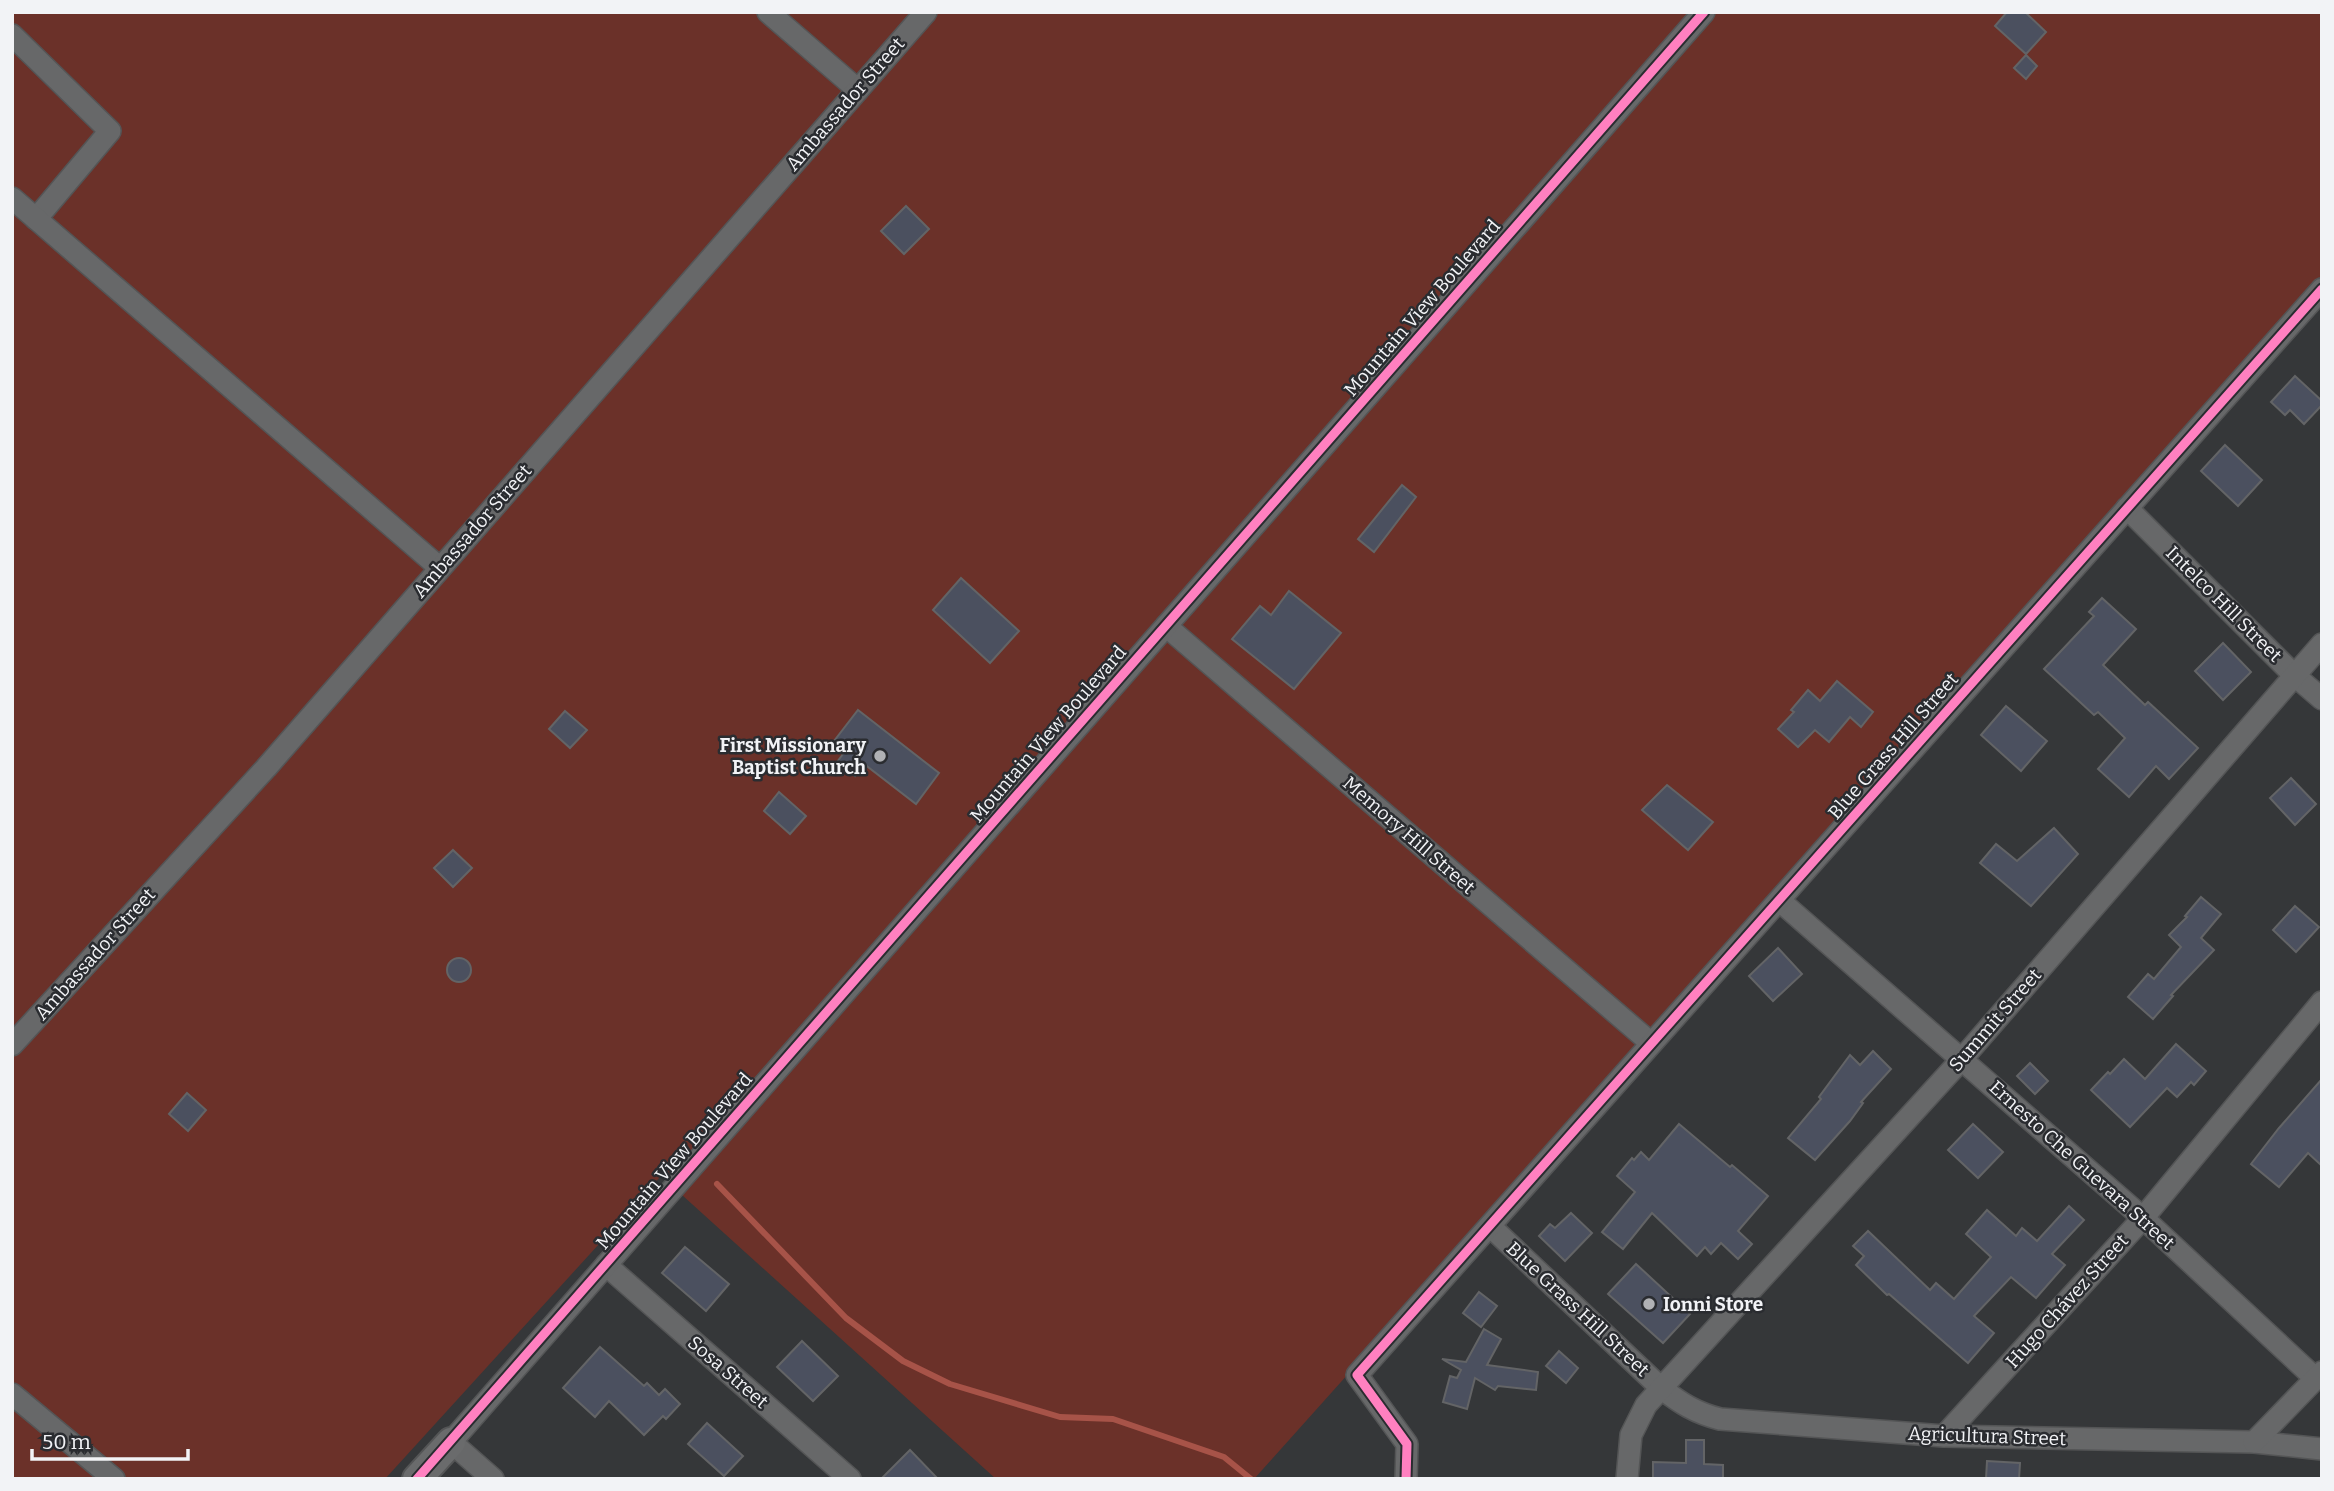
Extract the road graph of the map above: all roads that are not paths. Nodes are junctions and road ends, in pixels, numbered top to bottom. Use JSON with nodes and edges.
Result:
{"nodes":[{"id":1,"x":768,"y":12,"type":"edge"},
{"id":2,"x":926,"y":12,"type":"edge"},
{"id":3,"x":1704,"y":12,"type":"edge"},
{"id":4,"x":12,"y":35,"type":"edge"},
{"id":5,"x":858,"y":90,"type":"junction"},
{"id":6,"x":12,"y":198,"type":"edge"},
{"id":7,"x":36,"y":219,"type":"junction"},
{"id":8,"x":2322,"y":289,"type":"edge"},
{"id":9,"x":2127,"y":508,"type":"junction"},
{"id":10,"x":440,"y":568,"type":"junction"},
{"id":11,"x":1166,"y":626,"type":"junction"},
{"id":12,"x":2322,"y":644,"type":"edge"},
{"id":13,"x":2294,"y":675,"type":"junction"},
{"id":14,"x":2322,"y":699,"type":"edge"},
{"id":15,"x":1780,"y":901,"type":"junction"},
{"id":16,"x":2322,"y":1002,"type":"edge"},
{"id":17,"x":1651,"y":1044,"type":"junction"},
{"id":18,"x":12,"y":1045,"type":"edge"},
{"id":19,"x":1962,"y":1059,"type":"junction"},
{"id":20,"x":2143,"y":1218,"type":"junction"},
{"id":21,"x":1490,"y":1226,"type":"junction"},
{"id":22,"x":606,"y":1265,"type":"junction"},
{"id":23,"x":2319,"y":1376,"type":"edge"},
{"id":24,"x":1661,"y":1388,"type":"junction"},
{"id":25,"x":12,"y":1394,"type":"edge"},
{"id":26,"x":1944,"y":1436,"type":"junction"},
{"id":27,"x":451,"y":1442,"type":"junction"},
{"id":28,"x":2254,"y":1442,"type":"junction"},
{"id":29,"x":2322,"y":1449,"type":"edge"},
{"id":30,"x":114,"y":1479,"type":"edge"},
{"id":31,"x":417,"y":1479,"type":"edge"},
{"id":32,"x":493,"y":1479,"type":"edge"},
{"id":33,"x":849,"y":1479,"type":"edge"},
{"id":34,"x":1406,"y":1479,"type":"edge"},
{"id":35,"x":1627,"y":1479,"type":"edge"}],
"edges":[{"from":1,"to":5,"type":"street"},
{"from":2,"to":5,"type":"street","name":"Ambassador Street"},
{"from":3,"to":11,"type":"street","name":"Mountain View Boulevard"},
{"from":4,"to":7,"type":"street"},
{"from":5,"to":10,"type":"street","name":"Ambassador Street"},
{"from":6,"to":7,"type":"street"},
{"from":7,"to":10,"type":"street"},
{"from":8,"to":9,"type":"street","name":"Blue Grass Hill Street"},
{"from":9,"to":13,"type":"street","name":"Intelco Hill Street"},
{"from":9,"to":15,"type":"street","name":"Blue Grass Hill Street"},
{"from":10,"to":18,"type":"street","name":"Ambassador Street"},
{"from":11,"to":17,"type":"street","name":"Memory Hill Street"},
{"from":11,"to":22,"type":"street","name":"Mountain View Boulevard"},
{"from":12,"to":13,"type":"street","name":"Summit Street"},
{"from":13,"to":14,"type":"street","name":"Intelco Hill Street"},
{"from":13,"to":19,"type":"street","name":"Summit Street"},
{"from":15,"to":17,"type":"street","name":"Blue Grass Hill Street"},
{"from":15,"to":19,"type":"street","name":"Ernesto Che Guevara Street"},
{"from":16,"to":20,"type":"street","name":"Hugo Chávez Street"},
{"from":17,"to":21,"type":"street","name":"Blue Grass Hill Street"},
{"from":19,"to":20,"type":"street","name":"Ernesto Che Guevara Street"},
{"from":19,"to":24,"type":"street","name":"Summit Street"},
{"from":20,"to":23,"type":"street","name":"Ernesto Che Guevara Street"},
{"from":20,"to":26,"type":"street","name":"Hugo Chávez Street"},
{"from":21,"to":24,"type":"street","name":"Blue Grass Hill Street"},
{"from":21,"to":34,"type":"street"},
{"from":22,"to":27,"type":"street","name":"Mountain View Boulevard"},
{"from":22,"to":33,"type":"street","name":"Sosa Street"},
{"from":23,"to":28,"type":"street"},
{"from":24,"to":26,"type":"street","name":"Agricultura Street"},
{"from":24,"to":35,"type":"street","name":"Summit Street"},
{"from":25,"to":30,"type":"street"},
{"from":26,"to":28,"type":"street","name":"Agricultura Street"},
{"from":27,"to":31,"type":"street","name":"Mountain View Boulevard"},
{"from":27,"to":32,"type":"street"},
{"from":28,"to":29,"type":"street","name":"Agricultura Street"}]}
